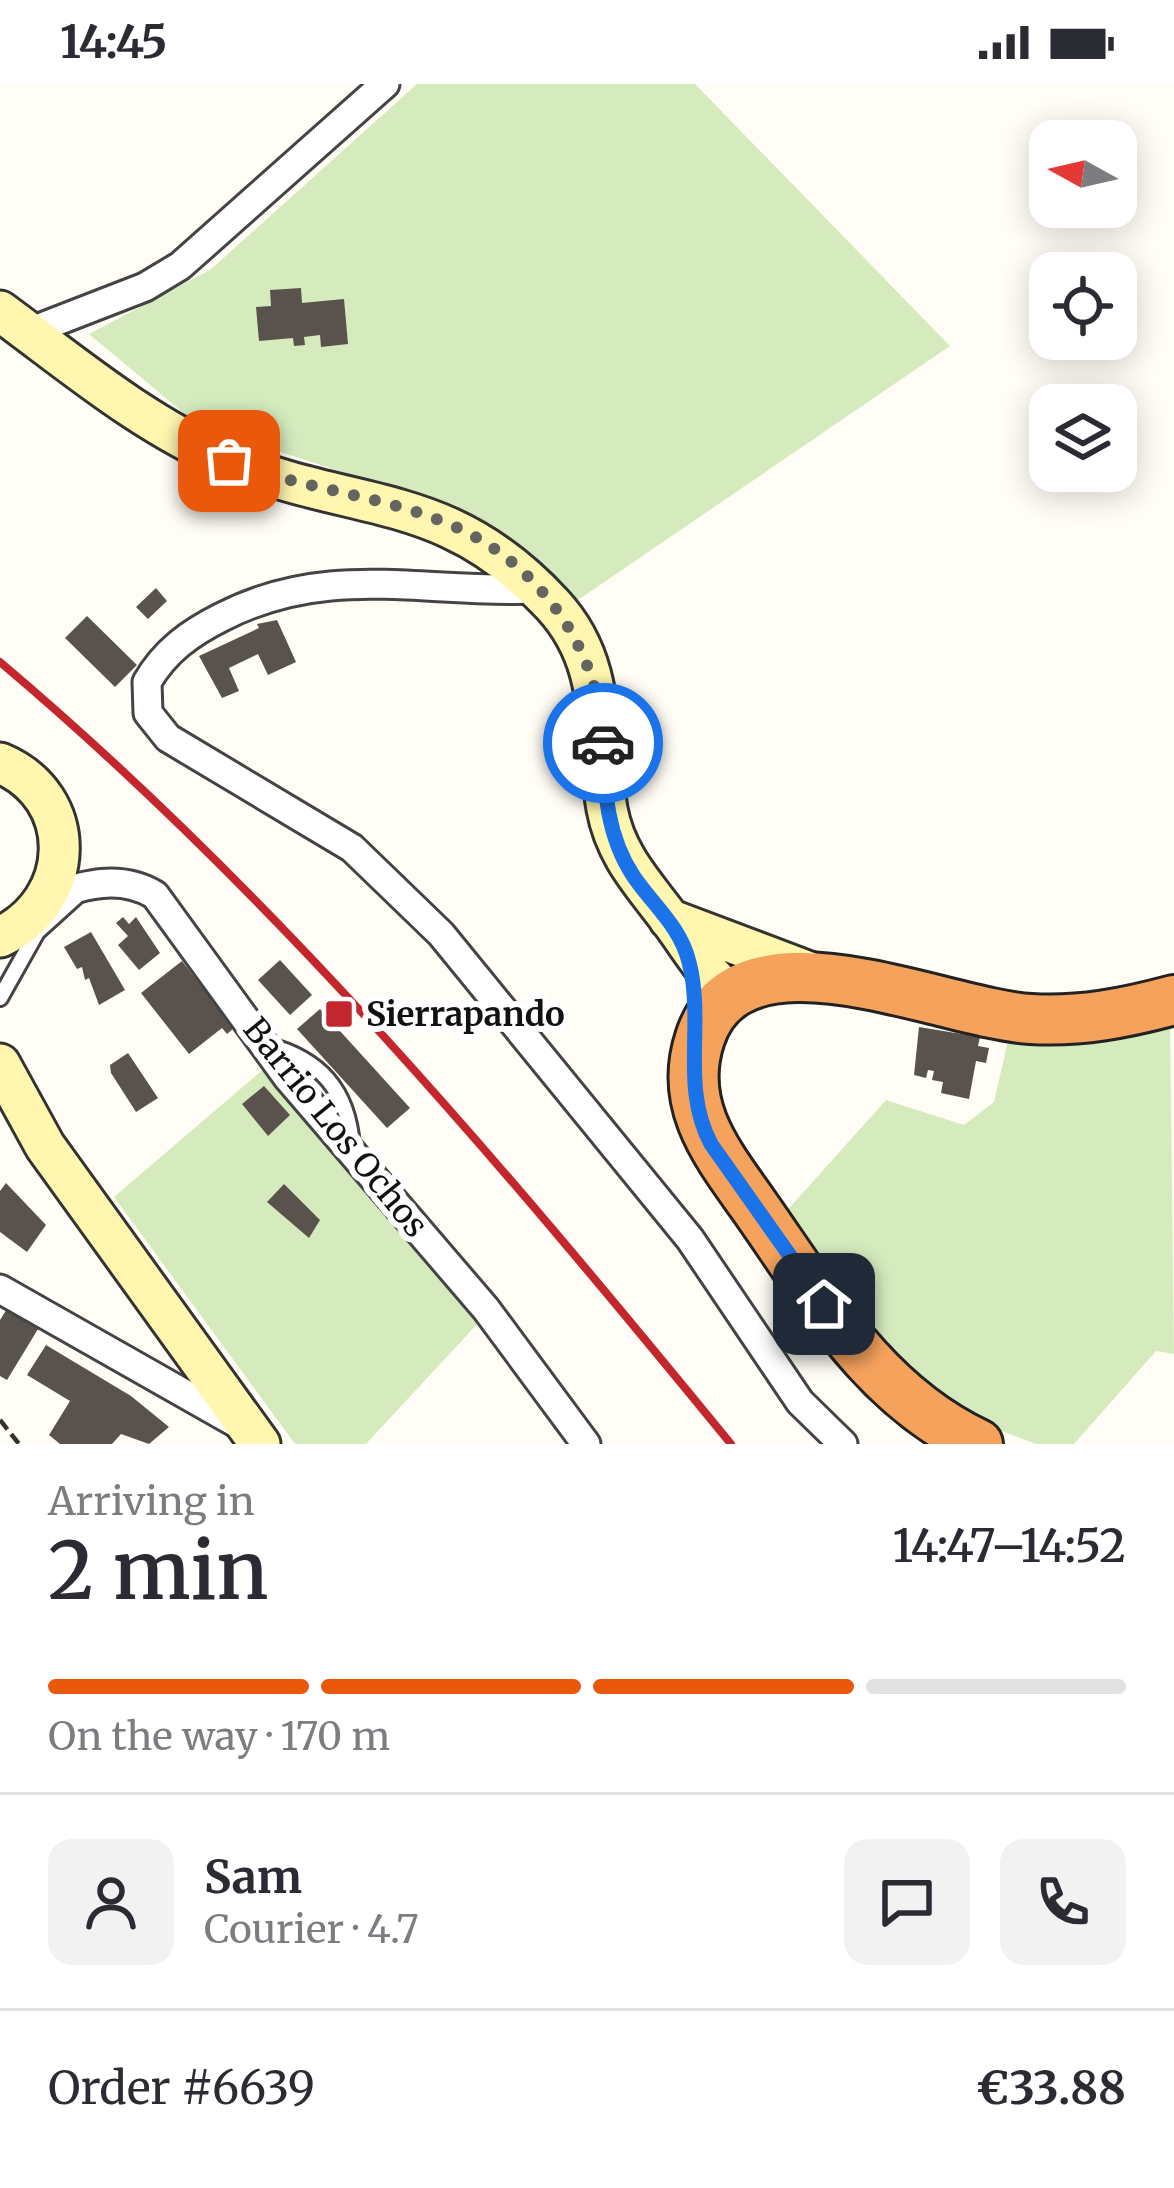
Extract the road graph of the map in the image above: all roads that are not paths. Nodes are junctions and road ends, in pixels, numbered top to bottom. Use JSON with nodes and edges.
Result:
{"nodes":[{"id":1,"x":385,"y":84,"type":"edge"},
{"id":2,"x":15,"y":321,"type":"edge"},
{"id":3,"x":538,"y":590,"type":"junction"},
{"id":4,"x":0,"y":763,"type":"edge"},
{"id":5,"x":101,"y":883,"type":"junction"},
{"id":6,"x":49,"y":896,"type":"junction"},
{"id":7,"x":681,"y":928,"type":"junction"},
{"id":8,"x":1,"y":938,"type":"edge"},
{"id":9,"x":829,"y":978,"type":"junction"},
{"id":10,"x":733,"y":992,"type":"junction"},
{"id":11,"x":0,"y":998,"type":"edge"},
{"id":12,"x":1174,"y":1000,"type":"edge"},
{"id":13,"x":695,"y":1056,"type":"junction"},
{"id":14,"x":0,"y":1064,"type":"edge"},
{"id":15,"x":0,"y":1289,"type":"edge"},
{"id":16,"x":255,"y":1437,"type":"edge"},
{"id":17,"x":586,"y":1444,"type":"edge"},
{"id":18,"x":844,"y":1444,"type":"edge"},
{"id":19,"x":978,"y":1444,"type":"edge"}],
"edges":[{"from":1,"to":2,"type":"street"},
{"from":2,"to":3,"type":"street"},
{"from":3,"to":7,"type":"street"},
{"from":3,"to":18,"type":"street"},
{"from":4,"to":6,"type":"street"},
{"from":5,"to":6,"type":"street","name":"Barrio Los Ochos"},
{"from":5,"to":11,"type":"lane"},
{"from":5,"to":17,"type":"street","name":"Barrio Los Ochos"},
{"from":6,"to":8,"type":"street"},
{"from":7,"to":9,"type":"street"},
{"from":7,"to":10,"type":"street"},
{"from":7,"to":13,"type":"street"},
{"from":9,"to":10,"type":"highway"},
{"from":9,"to":12,"type":"highway"},
{"from":10,"to":13,"type":"highway"},
{"from":13,"to":19,"type":"highway"},
{"from":14,"to":16,"type":"street"},
{"from":15,"to":16,"type":"street"}]}
